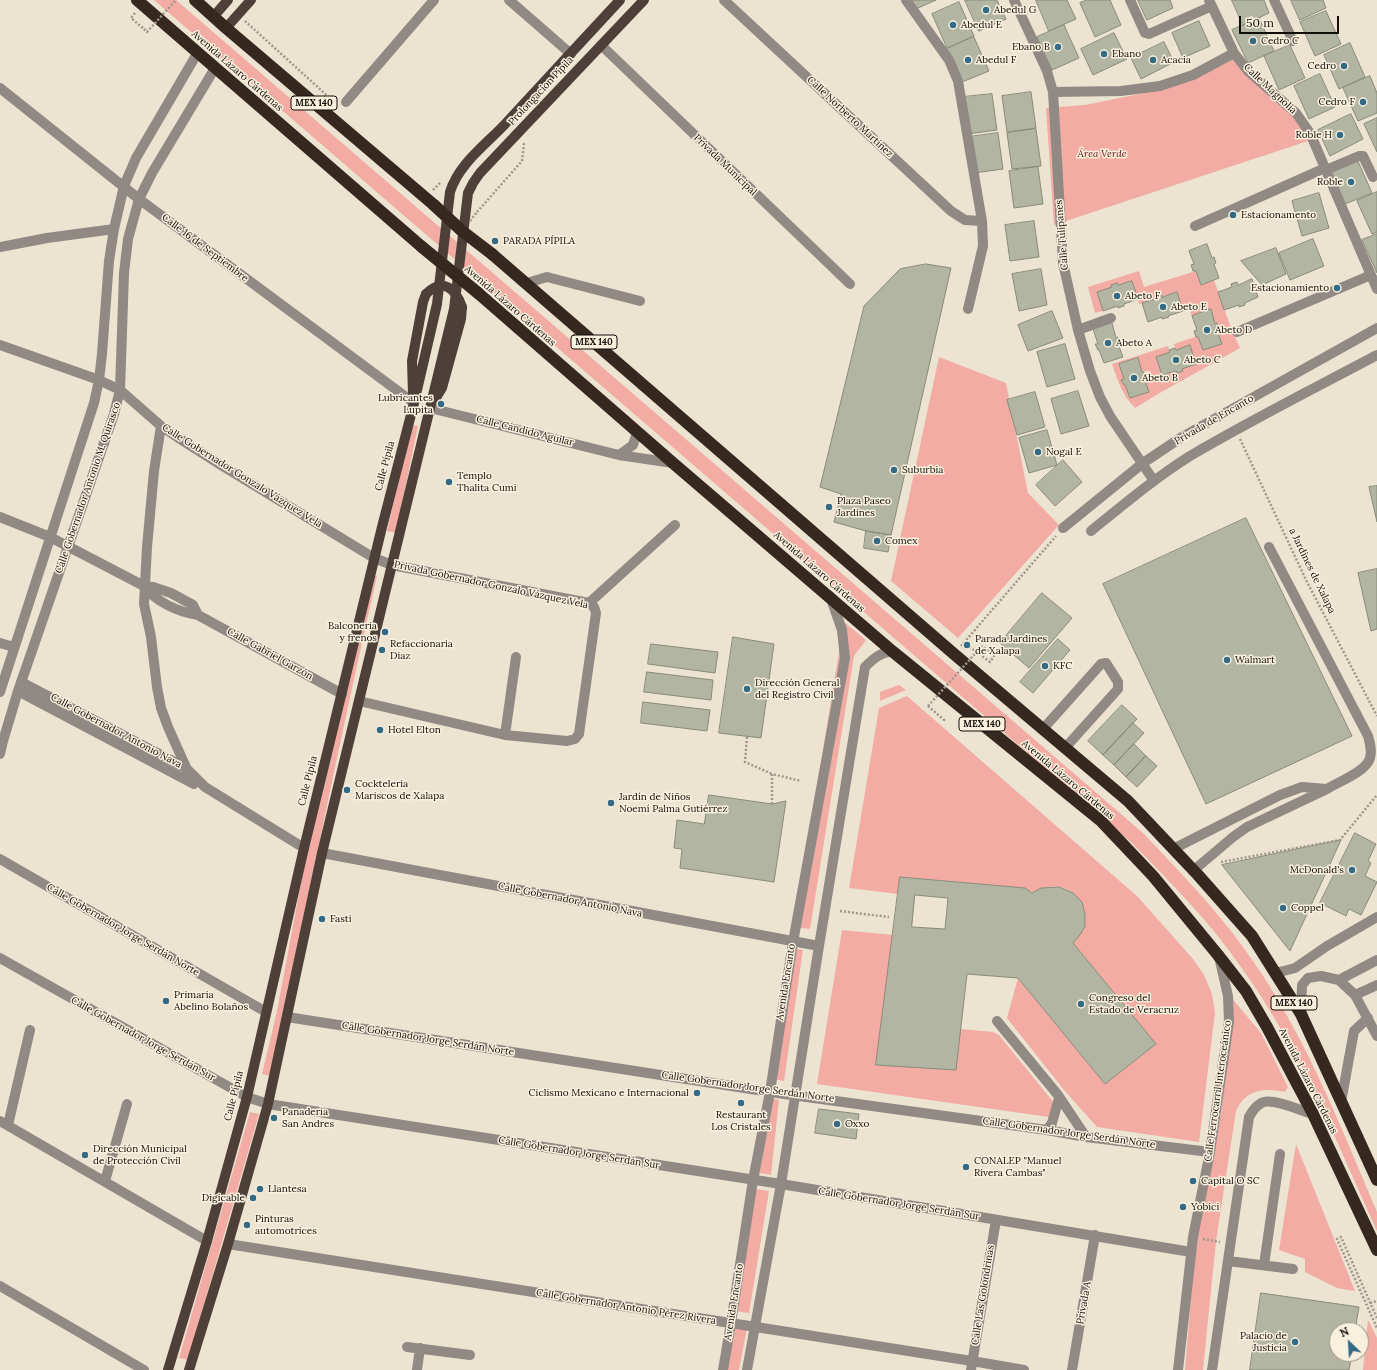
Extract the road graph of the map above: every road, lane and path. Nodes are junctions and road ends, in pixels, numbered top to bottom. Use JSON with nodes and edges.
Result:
{"nodes":[{"id":1,"x":137,"y":0,"type":"edge"},
{"id":2,"x":176,"y":0,"type":"edge"},
{"id":3,"x":195,"y":0,"type":"edge"},
{"id":4,"x":228,"y":0,"type":"edge"},
{"id":5,"x":251,"y":0,"type":"edge"},
{"id":6,"x":434,"y":0,"type":"edge"},
{"id":7,"x":509,"y":0,"type":"edge"},
{"id":8,"x":620,"y":0,"type":"edge"},
{"id":9,"x":644,"y":0,"type":"edge"},
{"id":10,"x":724,"y":0,"type":"edge"},
{"id":11,"x":906,"y":0,"type":"edge"},
{"id":12,"x":1014,"y":0,"type":"edge"},
{"id":13,"x":1130,"y":0,"type":"edge"},
{"id":14,"x":1274,"y":0,"type":"edge"},
{"id":15,"x":1211,"y":3,"type":"edge"},
{"id":16,"x":214,"y":16,"type":"junction"},
{"id":17,"x":242,"y":18,"type":"dead end"},
{"id":18,"x":226,"y":28,"type":"junction"},
{"id":19,"x":144,"y":29,"type":"dead end"},
{"id":20,"x":1294,"y":41,"type":"dead end"},
{"id":21,"x":601,"y":45,"type":"junction"},
{"id":22,"x":198,"y":52,"type":"junction"},
{"id":23,"x":1234,"y":53,"type":"junction"},
{"id":24,"x":571,"y":54,"type":"junction"},
{"id":25,"x":215,"y":68,"type":"junction"},
{"id":26,"x":0,"y":88,"type":"edge"},
{"id":27,"x":1053,"y":92,"type":"junction"},
{"id":28,"x":346,"y":102,"type":"joint"},
{"id":29,"x":526,"y":126,"type":"junction"},
{"id":30,"x":1325,"y":169,"type":"junction"},
{"id":31,"x":1373,"y":178,"type":"dead end"},
{"id":32,"x":124,"y":186,"type":"junction"},
{"id":33,"x":450,"y":192,"type":"joint"},
{"id":34,"x":139,"y":199,"type":"junction"},
{"id":35,"x":477,"y":212,"type":"dead end"},
{"id":36,"x":982,"y":221,"type":"junction"},
{"id":37,"x":1195,"y":226,"type":"dead end"},
{"id":38,"x":114,"y":229,"type":"junction"},
{"id":39,"x":0,"y":247,"type":"edge"},
{"id":40,"x":1371,"y":275,"type":"junction"},
{"id":41,"x":527,"y":284,"type":"junction"},
{"id":42,"x":850,"y":284,"type":"dead end"},
{"id":43,"x":1377,"y":290,"type":"edge"},
{"id":44,"x":640,"y":301,"type":"dead end"},
{"id":45,"x":968,"y":310,"type":"dead end"},
{"id":46,"x":1112,"y":318,"type":"dead end"},
{"id":47,"x":1377,"y":328,"type":"edge"},
{"id":48,"x":1078,"y":330,"type":"junction"},
{"id":49,"x":1237,"y":332,"type":"dead end"},
{"id":50,"x":1,"y":347,"type":"edge"},
{"id":51,"x":1377,"y":355,"type":"edge"},
{"id":52,"x":99,"y":380,"type":"junction"},
{"id":53,"x":120,"y":390,"type":"junction"},
{"id":54,"x":414,"y":403,"type":"junction"},
{"id":55,"x":430,"y":408,"type":"junction"},
{"id":56,"x":161,"y":426,"type":"junction"},
{"id":57,"x":1236,"y":430,"type":"junction"},
{"id":58,"x":637,"y":432,"type":"junction"},
{"id":59,"x":619,"y":455,"type":"junction"},
{"id":60,"x":673,"y":463,"type":"junction"},
{"id":61,"x":1143,"y":463,"type":"junction"},
{"id":62,"x":1154,"y":481,"type":"junction"},
{"id":63,"x":0,"y":517,"type":"edge"},
{"id":64,"x":675,"y":525,"type":"dead end"},
{"id":65,"x":1063,"y":528,"type":"joint"},
{"id":66,"x":1091,"y":530,"type":"dead end"},
{"id":67,"x":50,"y":537,"type":"junction"},
{"id":68,"x":69,"y":546,"type":"junction"},
{"id":69,"x":1269,"y":547,"type":"dead end"},
{"id":70,"x":374,"y":558,"type":"junction"},
{"id":71,"x":392,"y":565,"type":"junction"},
{"id":72,"x":144,"y":586,"type":"junction"},
{"id":73,"x":830,"y":596,"type":"junction"},
{"id":74,"x":589,"y":603,"type":"junction"},
{"id":75,"x":964,"y":642,"type":"junction"},
{"id":76,"x":0,"y":643,"type":"edge"},
{"id":77,"x":14,"y":647,"type":"junction"},
{"id":78,"x":892,"y":651,"type":"junction"},
{"id":79,"x":954,"y":654,"type":"junction"},
{"id":80,"x":516,"y":657,"type":"dead end"},
{"id":81,"x":19,"y":686,"type":"junction"},
{"id":82,"x":0,"y":692,"type":"edge"},
{"id":83,"x":342,"y":694,"type":"junction"},
{"id":84,"x":359,"y":701,"type":"junction"},
{"id":85,"x":1377,"y":716,"type":"edge"},
{"id":86,"x":943,"y":722,"type":"dead end"},
{"id":87,"x":1043,"y":730,"type":"junction"},
{"id":88,"x":505,"y":735,"type":"junction"},
{"id":89,"x":746,"y":737,"type":"dead end"},
{"id":90,"x":1065,"y":748,"type":"junction"},
{"id":91,"x":0,"y":754,"type":"edge"},
{"id":92,"x":186,"y":768,"type":"junction"},
{"id":93,"x":772,"y":774,"type":"junction"},
{"id":94,"x":801,"y":780,"type":"dead end"},
{"id":95,"x":193,"y":783,"type":"junction"},
{"id":96,"x":205,"y":787,"type":"junction"},
{"id":97,"x":1327,"y":789,"type":"junction"},
{"id":98,"x":1377,"y":795,"type":"edge"},
{"id":99,"x":772,"y":804,"type":"dead end"},
{"id":100,"x":304,"y":848,"type":"junction"},
{"id":101,"x":1174,"y":849,"type":"junction"},
{"id":102,"x":322,"y":853,"type":"junction"},
{"id":103,"x":0,"y":859,"type":"edge"},
{"id":104,"x":1217,"y":863,"type":"dead end"},
{"id":105,"x":1194,"y":870,"type":"junction"},
{"id":106,"x":840,"y":911,"type":"dead end"},
{"id":107,"x":888,"y":917,"type":"dead end"},
{"id":108,"x":1377,"y":917,"type":"edge"},
{"id":109,"x":793,"y":942,"type":"junction"},
{"id":110,"x":818,"y":946,"type":"junction"},
{"id":111,"x":1218,"y":955,"type":"junction"},
{"id":112,"x":0,"y":958,"type":"edge"},
{"id":113,"x":1377,"y":960,"type":"edge"},
{"id":114,"x":1276,"y":973,"type":"junction"},
{"id":115,"x":1339,"y":980,"type":"junction"},
{"id":116,"x":1377,"y":985,"type":"edge"},
{"id":117,"x":1355,"y":995,"type":"junction"},
{"id":118,"x":266,"y":1012,"type":"junction"},
{"id":119,"x":1301,"y":1014,"type":"junction"},
{"id":120,"x":287,"y":1017,"type":"junction"},
{"id":121,"x":1368,"y":1018,"type":"junction"},
{"id":122,"x":998,"y":1021,"type":"dead end"},
{"id":123,"x":30,"y":1030,"type":"dead end"},
{"id":124,"x":1377,"y":1036,"type":"edge"},
{"id":125,"x":770,"y":1092,"type":"junction"},
{"id":126,"x":796,"y":1094,"type":"junction"},
{"id":127,"x":247,"y":1097,"type":"junction"},
{"id":128,"x":1059,"y":1098,"type":"junction"},
{"id":129,"x":1342,"y":1102,"type":"junction"},
{"id":130,"x":127,"y":1104,"type":"dead end"},
{"id":131,"x":268,"y":1104,"type":"junction"},
{"id":132,"x":1313,"y":1114,"type":"junction"},
{"id":133,"x":4,"y":1123,"type":"edge"},
{"id":134,"x":1047,"y":1130,"type":"junction"},
{"id":135,"x":1086,"y":1137,"type":"junction"},
{"id":136,"x":1210,"y":1152,"type":"junction"},
{"id":137,"x":1280,"y":1154,"type":"dead end"},
{"id":138,"x":753,"y":1180,"type":"junction"},
{"id":139,"x":1377,"y":1180,"type":"edge"},
{"id":140,"x":104,"y":1181,"type":"junction"},
{"id":141,"x":781,"y":1184,"type":"junction"},
{"id":142,"x":996,"y":1220,"type":"junction"},
{"id":143,"x":1095,"y":1235,"type":"junction"},
{"id":144,"x":1193,"y":1237,"type":"junction"},
{"id":145,"x":207,"y":1241,"type":"junction"},
{"id":146,"x":1231,"y":1243,"type":"junction"},
{"id":147,"x":228,"y":1244,"type":"junction"},
{"id":148,"x":1376,"y":1251,"type":"edge"},
{"id":149,"x":1192,"y":1252,"type":"junction"},
{"id":150,"x":1228,"y":1261,"type":"junction"},
{"id":151,"x":1264,"y":1265,"type":"junction"},
{"id":152,"x":1293,"y":1269,"type":"dead end"},
{"id":153,"x":0,"y":1286,"type":"edge"},
{"id":154,"x":1377,"y":1301,"type":"edge"},
{"id":155,"x":1371,"y":1303,"type":"junction"},
{"id":156,"x":1377,"y":1318,"type":"edge"},
{"id":157,"x":731,"y":1323,"type":"junction"},
{"id":158,"x":755,"y":1327,"type":"junction"},
{"id":159,"x":1377,"y":1328,"type":"edge"},
{"id":160,"x":407,"y":1347,"type":"dead end"},
{"id":161,"x":420,"y":1348,"type":"junction"},
{"id":162,"x":470,"y":1355,"type":"dead end"},
{"id":163,"x":972,"y":1365,"type":"edge"},
{"id":164,"x":144,"y":1370,"type":"edge"},
{"id":165,"x":168,"y":1370,"type":"edge"},
{"id":166,"x":189,"y":1370,"type":"edge"},
{"id":167,"x":417,"y":1370,"type":"edge"},
{"id":168,"x":723,"y":1370,"type":"edge"},
{"id":169,"x":747,"y":1370,"type":"edge"},
{"id":170,"x":1024,"y":1370,"type":"edge"},
{"id":171,"x":1072,"y":1370,"type":"edge"},
{"id":172,"x":1178,"y":1370,"type":"edge"},
{"id":173,"x":1212,"y":1370,"type":"edge"}],
"edges":[{"from":1,"to":22,"type":"highway","name":"Avenida Lázaro Cárdenas","number":"MEX 140"},
{"from":2,"to":19,"type":"path","bridge":true},
{"from":3,"to":16,"type":"highway","name":"Avenida Lázaro Cárdenas","number":"MEX 140"},
{"from":4,"to":16,"type":"main road"},
{"from":5,"to":18,"type":"main road"},
{"from":6,"to":28,"type":"street"},
{"from":7,"to":24,"type":"street"},
{"from":8,"to":24,"type":"main road","name":"Prolongacion Pípila"},
{"from":9,"to":21,"type":"main road","name":"Prolongacion Pípila"},
{"from":10,"to":36,"type":"street","name":"Calle Norberto Martínez"},
{"from":11,"to":36,"type":"street"},
{"from":12,"to":27,"type":"street","name":"Calle Tulipanes"},
{"from":13,"to":15,"type":"street"},
{"from":14,"to":20,"type":"street"},
{"from":15,"to":23,"type":"street","name":"Calle Magnolia"},
{"from":16,"to":18,"type":"highway","name":"Avenida Lázaro Cárdenas","number":"MEX 140"},
{"from":17,"to":28,"type":"path"},
{"from":18,"to":41,"type":"highway","name":"Avenida Lázaro Cárdenas","number":"MEX 140","bridge":true},
{"from":21,"to":29,"type":"main road","name":"Prolongacion Pípila"},
{"from":21,"to":42,"type":"street","name":"Privada Municipal"},
{"from":22,"to":25,"type":"highway","name":"Avenida Lázaro Cárdenas","number":"MEX 140"},
{"from":22,"to":32,"type":"street","name":"Calle Gobernador Antonio M. Quirasco"},
{"from":23,"to":27,"type":"street"},
{"from":23,"to":30,"type":"street","name":"Calle Magnolia"},
{"from":24,"to":33,"type":"main road","name":"Prolongacion Pípila"},
{"from":25,"to":34,"type":"street","name":"Calle Gobernador Antonio M. Quirasco"},
{"from":25,"to":58,"type":"highway","name":"Avenida Lázaro Cárdenas","number":"MEX 140","bridge":true},
{"from":26,"to":32,"type":"street","name":"Calle 16 de Septiembre"},
{"from":27,"to":48,"type":"street","name":"Calle Tulipanes"},
{"from":29,"to":35,"type":"path"},
{"from":29,"to":55,"type":"main road","name":"Prolongacion Pípila"},
{"from":30,"to":31,"type":"street"},
{"from":30,"to":37,"type":"street"},
{"from":30,"to":40,"type":"street","name":"Calle Magnolia"},
{"from":32,"to":34,"type":"street","name":"Calle 16 de Septiembre"},
{"from":32,"to":38,"type":"street","name":"Calle Gobernador Antonio M. Quirasco"},
{"from":33,"to":54,"type":"main road","name":"Calle Pípila"},
{"from":34,"to":53,"type":"street","name":"Calle Gobernador Antonio M. Quirasco"},
{"from":34,"to":54,"type":"street","name":"Calle 16 de Septiembre"},
{"from":36,"to":45,"type":"street"},
{"from":38,"to":39,"type":"street"},
{"from":38,"to":52,"type":"street","name":"Calle Gobernador Antonio M. Quirasco"},
{"from":40,"to":43,"type":"street","name":"Calle Magnolia"},
{"from":40,"to":49,"type":"street"},
{"from":41,"to":44,"type":"street"},
{"from":41,"to":79,"type":"highway","name":"Avenida Lázaro Cárdenas","number":"MEX 140"},
{"from":46,"to":48,"type":"street"},
{"from":47,"to":61,"type":"street","name":"Privada de Encanto"},
{"from":48,"to":61,"type":"street","name":"Calle Tulipanes"},
{"from":50,"to":52,"type":"street","name":"Calle Gobernador Gonzalo Vázquez Vela"},
{"from":51,"to":57,"type":"street","name":"Privada de Encanto"},
{"from":52,"to":53,"type":"street","name":"Calle Gobernador Gonzalo Vázquez Vela"},
{"from":52,"to":67,"type":"street","name":"Calle Gobernador Antonio M. Quirasco"},
{"from":53,"to":56,"type":"street","name":"Calle Gobernador Gonzalo Vázquez Vela"},
{"from":53,"to":68,"type":"street","name":"Calle Gobernador Antonio M. Quirasco"},
{"from":54,"to":55,"type":"main road","bridge":true},
{"from":54,"to":70,"type":"main road","name":"Calle Pípila"},
{"from":55,"to":59,"type":"street","name":"Calle Cándido Aguilar"},
{"from":55,"to":71,"type":"main road"},
{"from":56,"to":70,"type":"street","name":"Calle Gobernador Gonzalo Vázquez Vela"},
{"from":56,"to":72,"type":"street"},
{"from":57,"to":62,"type":"street","name":"Privada de Encanto"},
{"from":57,"to":85,"type":"path","name":"a Jardines de Xalapa"},
{"from":58,"to":59,"type":"street"},
{"from":58,"to":60,"type":"highway","name":"Avenida Lázaro Cárdenas","number":"MEX 140"},
{"from":59,"to":60,"type":"street","name":"Calle Cándido Aguilar"},
{"from":60,"to":73,"type":"highway","name":"Avenida Lázaro Cárdenas","number":"MEX 140"},
{"from":61,"to":62,"type":"street","name":"Calle Tulipanes"},
{"from":61,"to":65,"type":"street","name":"Privada de Encanto"},
{"from":62,"to":66,"type":"street","name":"Privada de Encanto"},
{"from":63,"to":67,"type":"street","name":"Calle Gabriel Garzón"},
{"from":64,"to":74,"type":"street"},
{"from":65,"to":75,"type":"path"},
{"from":67,"to":68,"type":"street","name":"Calle Gabriel Garzón"},
{"from":67,"to":77,"type":"street","name":"Calle Gobernador Antonio M. Quirasco"},
{"from":68,"to":72,"type":"street","name":"Calle Gabriel Garzón"},
{"from":68,"to":81,"type":"street","name":"Calle Gobernador Antonio M. Quirasco"},
{"from":69,"to":97,"type":"street"},
{"from":70,"to":71,"type":"street","name":"Privada Gobernador Gonzalo Vázquez Vela"},
{"from":70,"to":83,"type":"main road","name":"Calle Pípila"},
{"from":71,"to":74,"type":"street","name":"Privada Gobernador Gonzalo Vázquez Vela"},
{"from":71,"to":84,"type":"main road"},
{"from":72,"to":83,"type":"street","name":"Calle Gabriel Garzón"},
{"from":72,"to":92,"type":"street"},
{"from":73,"to":78,"type":"highway","name":"Avenida Lázaro Cárdenas","number":"MEX 140"},
{"from":73,"to":109,"type":"street","name":"Avenida Encanto"},
{"from":74,"to":88,"type":"street","name":"Privada Gobernador Gonzalo Vázquez Vela"},
{"from":75,"to":79,"type":"path"},
{"from":75,"to":86,"type":"path","bridge":true},
{"from":76,"to":77,"type":"street"},
{"from":77,"to":82,"type":"street","name":"Calle Gobernador Antonio M. Quirasco"},
{"from":78,"to":110,"type":"street"},
{"from":78,"to":111,"type":"highway","name":"Avenida Lázaro Cárdenas","number":"MEX 140"},
{"from":79,"to":87,"type":"highway","name":"Avenida Lázaro Cárdenas","number":"MEX 140"},
{"from":80,"to":88,"type":"street"},
{"from":81,"to":91,"type":"street","name":"Calle Gobernador Antonio M. Quirasco"},
{"from":81,"to":92,"type":"street","name":"Calle Gobernador Antonio Nava"},
{"from":81,"to":95,"type":"street","name":"Calle Gobernador Antonio Nava"},
{"from":83,"to":100,"type":"main road","name":"Calle Pípila"},
{"from":84,"to":88,"type":"street"},
{"from":84,"to":102,"type":"main road"},
{"from":87,"to":90,"type":"highway","name":"Avenida Lázaro Cárdenas","number":"MEX 140"},
{"from":87,"to":90,"type":"street"},
{"from":89,"to":93,"type":"path"},
{"from":90,"to":101,"type":"highway","name":"Avenida Lázaro Cárdenas","number":"MEX 140"},
{"from":92,"to":95,"type":"street"},
{"from":92,"to":96,"type":"street","name":"Calle Gobernador Antonio Nava"},
{"from":93,"to":94,"type":"path"},
{"from":93,"to":99,"type":"path"},
{"from":95,"to":96,"type":"street","name":"Calle Gobernador Antonio Nava"},
{"from":96,"to":100,"type":"street","name":"Calle Gobernador Antonio Nava"},
{"from":97,"to":101,"type":"street"},
{"from":97,"to":105,"type":"street"},
{"from":98,"to":104,"type":"path"},
{"from":100,"to":118,"type":"main road","name":"Calle Pípila"},
{"from":101,"to":105,"type":"highway","name":"Avenida Lázaro Cárdenas","number":"MEX 140"},
{"from":102,"to":109,"type":"street","name":"Calle Gobernador Antonio Nava"},
{"from":102,"to":120,"type":"main road"},
{"from":103,"to":118,"type":"street","name":"Calle Gobernador Jorge Serdán Norte"},
{"from":105,"to":114,"type":"highway","name":"Avenida Lázaro Cárdenas","number":"MEX 140"},
{"from":106,"to":107,"type":"path"},
{"from":108,"to":114,"type":"street"},
{"from":109,"to":110,"type":"street","name":"Calle Gobernador Antonio Nava"},
{"from":109,"to":125,"type":"street","name":"Avenida Encanto"},
{"from":110,"to":126,"type":"street"},
{"from":111,"to":132,"type":"highway","name":"Avenida Lázaro Cárdenas","number":"MEX 140"},
{"from":111,"to":136,"type":"street","name":"Calle Ferrocarril Interoceánico"},
{"from":112,"to":127,"type":"street","name":"Calle Gobernador Jorge Serdán Sur"},
{"from":113,"to":115,"type":"street"},
{"from":114,"to":119,"type":"highway","name":"Avenida Lázaro Cárdenas","number":"MEX 140"},
{"from":115,"to":117,"type":"street"},
{"from":115,"to":119,"type":"street"},
{"from":116,"to":117,"type":"street"},
{"from":117,"to":121,"type":"street"},
{"from":118,"to":127,"type":"main road","name":"Calle Pípila"},
{"from":119,"to":129,"type":"highway","name":"Avenida Lázaro Cárdenas","number":"MEX 140"},
{"from":120,"to":125,"type":"street","name":"Calle Gobernador Jorge Serdán Norte"},
{"from":120,"to":131,"type":"main road"},
{"from":121,"to":124,"type":"street"},
{"from":121,"to":129,"type":"street"},
{"from":122,"to":128,"type":"street"},
{"from":123,"to":133,"type":"street"},
{"from":125,"to":126,"type":"street","name":"Calle Gobernador Jorge Serdán Norte"},
{"from":125,"to":138,"type":"street","name":"Avenida Encanto"},
{"from":126,"to":134,"type":"street","name":"Calle Gobernador Jorge Serdán Norte"},
{"from":126,"to":141,"type":"street"},
{"from":127,"to":131,"type":"street","name":"Calle Gobernador Jorge Serdán Sur"},
{"from":127,"to":145,"type":"main road","name":"Calle Pípila"},
{"from":128,"to":134,"type":"street"},
{"from":128,"to":135,"type":"street"},
{"from":129,"to":139,"type":"highway","name":"Avenida Lázaro Cárdenas","number":"MEX 140"},
{"from":130,"to":140,"type":"street"},
{"from":131,"to":138,"type":"street","name":"Calle Gobernador Jorge Serdán Sur"},
{"from":131,"to":147,"type":"main road"},
{"from":132,"to":146,"type":"street"},
{"from":132,"to":148,"type":"highway","name":"Avenida Lázaro Cárdenas","number":"MEX 140"},
{"from":133,"to":140,"type":"street"},
{"from":134,"to":135,"type":"street","name":"Calle Gobernador Jorge Serdán Norte"},
{"from":135,"to":136,"type":"street","name":"Calle Gobernador Jorge Serdán Norte"},
{"from":136,"to":144,"type":"street","name":"Calle Ferrocarril Interoceánico"},
{"from":137,"to":151,"type":"street"},
{"from":138,"to":141,"type":"street","name":"Calle Gobernador Jorge Serdán Sur"},
{"from":138,"to":157,"type":"street","name":"Avenida Encanto"},
{"from":140,"to":145,"type":"street"},
{"from":141,"to":142,"type":"street","name":"Calle Gobernador Jorge Serdán Sur"},
{"from":141,"to":158,"type":"street"},
{"from":142,"to":143,"type":"street","name":"Calle Gobernador Jorge Serdán Sur"},
{"from":142,"to":163,"type":"street","name":"Calle Las Golondrinas"},
{"from":143,"to":149,"type":"street","name":"Calle Gobernador Jorge Serdán Sur"},
{"from":143,"to":171,"type":"street","name":"Privada A"},
{"from":144,"to":146,"type":"path"},
{"from":144,"to":149,"type":"street","name":"Calle Ferrocarril Interoceánico"},
{"from":145,"to":165,"type":"main road","name":"Calle Pípila"},
{"from":146,"to":150,"type":"street"},
{"from":147,"to":157,"type":"street","name":"Calle Gobernador Antonio Pérez Rivera"},
{"from":147,"to":166,"type":"main road"},
{"from":149,"to":172,"type":"street","name":"Calle Ferrocarril Interoceánico"},
{"from":150,"to":151,"type":"street"},
{"from":150,"to":173,"type":"street"},
{"from":151,"to":152,"type":"street"},
{"from":153,"to":164,"type":"street"},
{"from":154,"to":155,"type":"path"},
{"from":155,"to":156,"type":"path"},
{"from":155,"to":159,"type":"path"},
{"from":157,"to":158,"type":"street","name":"Calle Gobernador Antonio Pérez Rivera"},
{"from":157,"to":168,"type":"street","name":"Avenida Encanto"},
{"from":158,"to":163,"type":"street","name":"Calle Gobernador Antonio Pérez Rivera"},
{"from":158,"to":169,"type":"street"},
{"from":160,"to":161,"type":"street"},
{"from":161,"to":162,"type":"street"},
{"from":161,"to":167,"type":"street"},
{"from":163,"to":170,"type":"street","name":"Calle Gobernador Antonio Pérez Rivera"}]}
